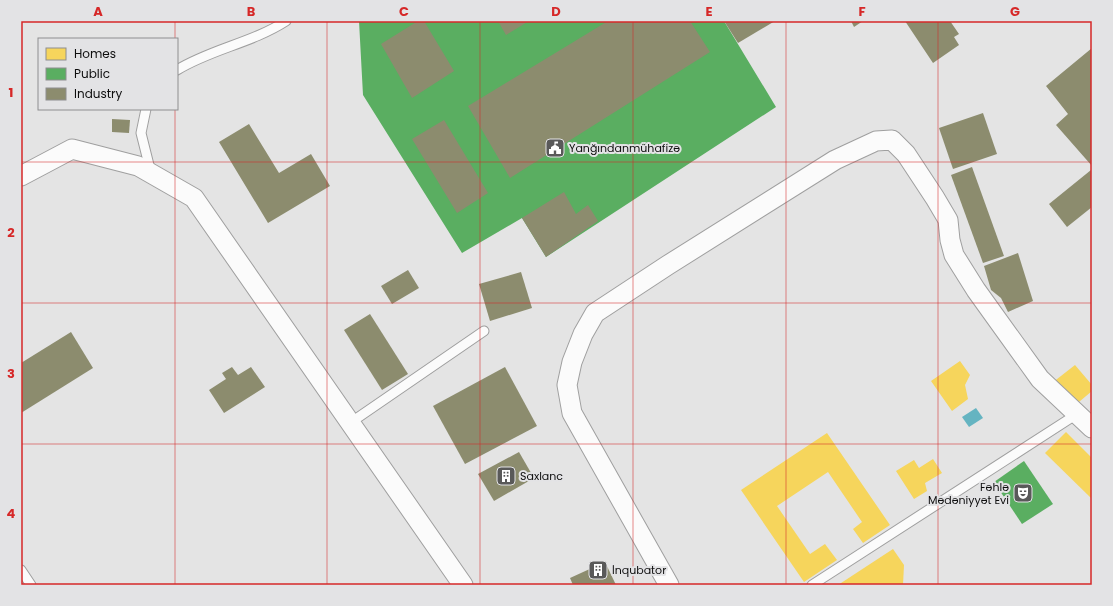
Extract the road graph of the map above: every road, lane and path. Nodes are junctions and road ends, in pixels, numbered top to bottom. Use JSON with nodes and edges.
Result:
{"nodes":[{"id":1,"x":286,"y":21,"type":"edge"},
{"id":2,"x":178,"y":69,"type":"edge"},
{"id":3,"x":146,"y":110,"type":"edge"},
{"id":4,"x":152,"y":174,"type":"junction"},
{"id":5,"x":21,"y":176,"type":"edge"},
{"id":6,"x":484,"y":331,"type":"dead end"},
{"id":7,"x":1077,"y":414,"type":"junction"},
{"id":8,"x":350,"y":422,"type":"junction"},
{"id":9,"x":1092,"y":428,"type":"edge"},
{"id":10,"x":21,"y":570,"type":"edge"},
{"id":11,"x":31,"y":585,"type":"edge"},
{"id":12,"x":463,"y":585,"type":"edge"},
{"id":13,"x":669,"y":585,"type":"edge"},
{"id":14,"x":812,"y":585,"type":"edge"}],
"edges":[{"from":1,"to":2,"type":"lane"},
{"from":3,"to":4,"type":"lane"},
{"from":4,"to":5,"type":"street"},
{"from":4,"to":8,"type":"street"},
{"from":6,"to":8,"type":"lane"},
{"from":7,"to":9,"type":"street"},
{"from":7,"to":13,"type":"street"},
{"from":7,"to":14,"type":"lane"},
{"from":8,"to":12,"type":"street"},
{"from":10,"to":11,"type":"lane"}]}
